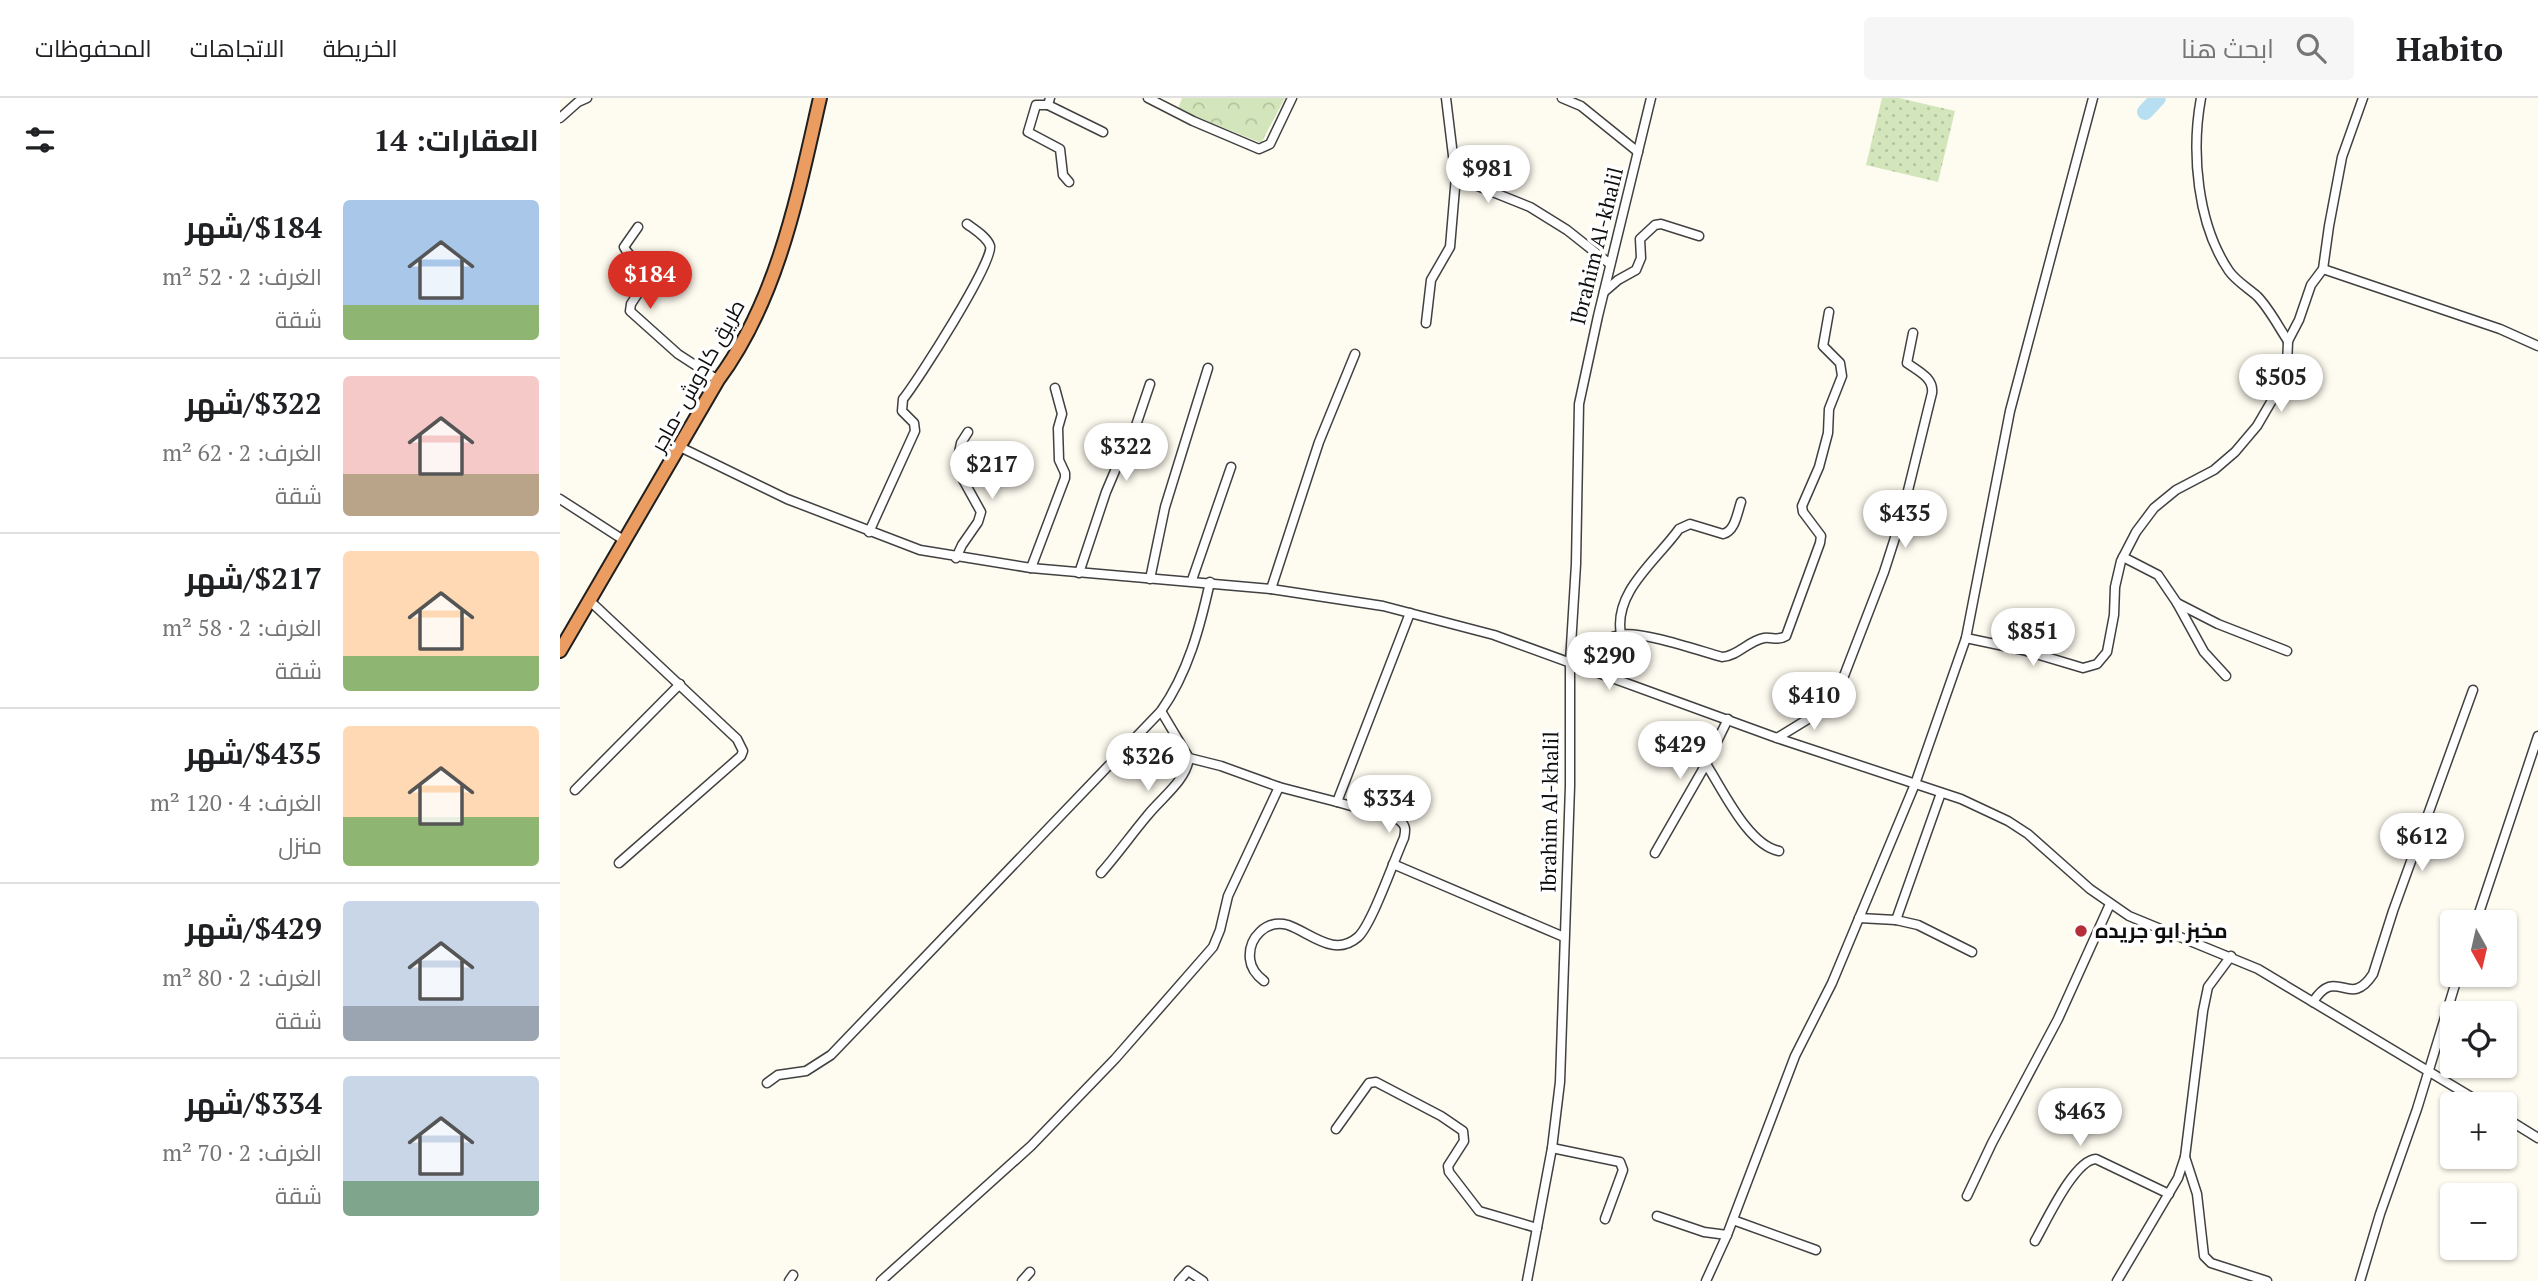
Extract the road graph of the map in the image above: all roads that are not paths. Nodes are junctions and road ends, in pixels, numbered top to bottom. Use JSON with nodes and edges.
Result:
{"nodes":[{"id":1,"x":587,"y":98,"type":"edge"},
{"id":2,"x":820,"y":98,"type":"edge"},
{"id":3,"x":1147,"y":98,"type":"edge"},
{"id":4,"x":1292,"y":98,"type":"edge"},
{"id":5,"x":1446,"y":98,"type":"edge"},
{"id":6,"x":1562,"y":98,"type":"edge"},
{"id":7,"x":1651,"y":98,"type":"edge"},
{"id":8,"x":2093,"y":98,"type":"edge"},
{"id":9,"x":2202,"y":98,"type":"edge"},
{"id":10,"x":2363,"y":98,"type":"edge"},
{"id":11,"x":1049,"y":101,"type":"edge"},
{"id":12,"x":560,"y":118,"type":"edge"},
{"id":13,"x":1103,"y":132,"type":"dead end"},
{"id":14,"x":1638,"y":152,"type":"junction"},
{"id":15,"x":1457,"y":176,"type":"junction"},
{"id":16,"x":1069,"y":182,"type":"dead end"},
{"id":17,"x":967,"y":224,"type":"dead end"},
{"id":18,"x":638,"y":227,"type":"dead end"},
{"id":19,"x":1699,"y":236,"type":"dead end"},
{"id":20,"x":1610,"y":264,"type":"junction"},
{"id":21,"x":2323,"y":269,"type":"junction"},
{"id":22,"x":1604,"y":292,"type":"junction"},
{"id":23,"x":1829,"y":312,"type":"dead end"},
{"id":24,"x":1426,"y":323,"type":"dead end"},
{"id":25,"x":1913,"y":333,"type":"dead end"},
{"id":26,"x":2288,"y":341,"type":"junction"},
{"id":27,"x":2538,"y":346,"type":"edge"},
{"id":28,"x":1355,"y":354,"type":"dead end"},
{"id":29,"x":1208,"y":368,"type":"dead end"},
{"id":30,"x":718,"y":380,"type":"junction"},
{"id":31,"x":1150,"y":384,"type":"dead end"},
{"id":32,"x":1055,"y":388,"type":"dead end"},
{"id":33,"x":968,"y":432,"type":"dead end"},
{"id":34,"x":680,"y":447,"type":"junction"},
{"id":35,"x":1231,"y":467,"type":"dead end"},
{"id":36,"x":560,"y":499,"type":"edge"},
{"id":37,"x":1741,"y":502,"type":"dead end"},
{"id":38,"x":869,"y":532,"type":"junction"},
{"id":39,"x":625,"y":541,"type":"junction"},
{"id":40,"x":2123,"y":557,"type":"junction"},
{"id":41,"x":956,"y":558,"type":"junction"},
{"id":42,"x":1031,"y":568,"type":"junction"},
{"id":43,"x":1079,"y":573,"type":"junction"},
{"id":44,"x":1150,"y":579,"type":"junction"},
{"id":45,"x":1192,"y":580,"type":"junction"},
{"id":46,"x":1210,"y":582,"type":"junction"},
{"id":47,"x":1271,"y":589,"type":"junction"},
{"id":48,"x":590,"y":601,"type":"junction"},
{"id":49,"x":2176,"y":603,"type":"junction"},
{"id":50,"x":1410,"y":613,"type":"junction"},
{"id":51,"x":1621,"y":634,"type":"junction"},
{"id":52,"x":1966,"y":638,"type":"junction"},
{"id":53,"x":560,"y":651,"type":"edge"},
{"id":54,"x":2287,"y":651,"type":"dead end"},
{"id":55,"x":1570,"y":662,"type":"junction"},
{"id":56,"x":1587,"y":668,"type":"junction"},
{"id":57,"x":2226,"y":676,"type":"dead end"},
{"id":58,"x":680,"y":684,"type":"junction"},
{"id":59,"x":2473,"y":690,"type":"dead end"},
{"id":60,"x":1161,"y":711,"type":"junction"},
{"id":61,"x":1728,"y":719,"type":"junction"},
{"id":62,"x":2538,"y":736,"type":"edge"},
{"id":63,"x":1777,"y":737,"type":"junction"},
{"id":64,"x":1189,"y":758,"type":"junction"},
{"id":65,"x":1706,"y":764,"type":"junction"},
{"id":66,"x":1914,"y":784,"type":"junction"},
{"id":67,"x":1279,"y":787,"type":"junction"},
{"id":68,"x":575,"y":790,"type":"dead end"},
{"id":69,"x":1941,"y":793,"type":"junction"},
{"id":70,"x":1337,"y":802,"type":"junction"},
{"id":71,"x":1780,"y":851,"type":"dead end"},
{"id":72,"x":1655,"y":853,"type":"dead end"},
{"id":73,"x":620,"y":863,"type":"dead end"},
{"id":74,"x":1392,"y":864,"type":"junction"},
{"id":75,"x":1101,"y":873,"type":"dead end"},
{"id":76,"x":2110,"y":904,"type":"junction"},
{"id":77,"x":2480,"y":910,"type":"edge"},
{"id":78,"x":1859,"y":918,"type":"junction"},
{"id":79,"x":1896,"y":920,"type":"junction"},
{"id":80,"x":1564,"y":937,"type":"junction"},
{"id":81,"x":1972,"y":952,"type":"dead end"},
{"id":82,"x":2231,"y":956,"type":"junction"},
{"id":83,"x":1264,"y":981,"type":"dead end"},
{"id":84,"x":2454,"y":987,"type":"edge"},
{"id":85,"x":2313,"y":1002,"type":"junction"},
{"id":86,"x":2428,"y":1071,"type":"junction"},
{"id":87,"x":767,"y":1083,"type":"dead end"},
{"id":88,"x":2463,"y":1092,"type":"edge"},
{"id":89,"x":2517,"y":1125,"type":"edge"},
{"id":90,"x":1336,"y":1129,"type":"dead end"},
{"id":91,"x":2538,"y":1138,"type":"edge"},
{"id":92,"x":1552,"y":1148,"type":"junction"},
{"id":93,"x":2185,"y":1157,"type":"junction"},
{"id":94,"x":2169,"y":1194,"type":"junction"},
{"id":95,"x":1967,"y":1196,"type":"dead end"},
{"id":96,"x":1657,"y":1216,"type":"dead end"},
{"id":97,"x":1605,"y":1219,"type":"dead end"},
{"id":98,"x":1733,"y":1220,"type":"junction"},
{"id":99,"x":1537,"y":1228,"type":"junction"},
{"id":100,"x":1727,"y":1235,"type":"junction"},
{"id":101,"x":2035,"y":1241,"type":"dead end"},
{"id":102,"x":1816,"y":1250,"type":"dead end"},
{"id":103,"x":1030,"y":1272,"type":"dead end"},
{"id":104,"x":881,"y":1281,"type":"edge"},
{"id":105,"x":1022,"y":1281,"type":"edge"},
{"id":106,"x":1179,"y":1281,"type":"edge"},
{"id":107,"x":1203,"y":1281,"type":"edge"},
{"id":108,"x":1527,"y":1281,"type":"edge"},
{"id":109,"x":1706,"y":1281,"type":"edge"},
{"id":110,"x":2117,"y":1281,"type":"edge"},
{"id":111,"x":2267,"y":1281,"type":"edge"},
{"id":112,"x":2360,"y":1281,"type":"edge"}],
"edges":[{"from":1,"to":12,"type":"street"},
{"from":2,"to":30,"type":"highway","name":"طريق كادوش -ماجر"},
{"from":3,"to":4,"type":"street"},
{"from":5,"to":15,"type":"street"},
{"from":6,"to":14,"type":"street"},
{"from":7,"to":14,"type":"street","name":"Ibrahim Al-khalil"},
{"from":8,"to":52,"type":"street"},
{"from":9,"to":26,"type":"street"},
{"from":10,"to":21,"type":"street"},
{"from":11,"to":13,"type":"street"},
{"from":11,"to":16,"type":"street"},
{"from":14,"to":20,"type":"street","name":"Ibrahim Al-khalil"},
{"from":15,"to":20,"type":"street"},
{"from":15,"to":24,"type":"street"},
{"from":17,"to":38,"type":"street"},
{"from":18,"to":30,"type":"street"},
{"from":19,"to":22,"type":"street"},
{"from":20,"to":22,"type":"street","name":"Ibrahim Al-khalil"},
{"from":21,"to":26,"type":"street"},
{"from":21,"to":27,"type":"street"},
{"from":22,"to":55,"type":"street","name":"Ibrahim Al-khalil"},
{"from":23,"to":51,"type":"street"},
{"from":25,"to":63,"type":"street"},
{"from":26,"to":40,"type":"street"},
{"from":28,"to":47,"type":"street"},
{"from":29,"to":44,"type":"street"},
{"from":30,"to":34,"type":"highway","name":"طريق كادوش -ماجر"},
{"from":31,"to":43,"type":"street"},
{"from":32,"to":42,"type":"street"},
{"from":33,"to":41,"type":"street"},
{"from":34,"to":38,"type":"street"},
{"from":34,"to":39,"type":"highway","name":"طريق كادوش -ماجر"},
{"from":35,"to":45,"type":"street"},
{"from":36,"to":39,"type":"street"},
{"from":37,"to":51,"type":"street"},
{"from":38,"to":41,"type":"street"},
{"from":39,"to":48,"type":"highway","name":"طريق كادوش -ماجر"},
{"from":40,"to":49,"type":"street"},
{"from":40,"to":52,"type":"street"},
{"from":41,"to":42,"type":"street"},
{"from":42,"to":43,"type":"street"},
{"from":43,"to":44,"type":"street"},
{"from":44,"to":45,"type":"street"},
{"from":45,"to":46,"type":"street"},
{"from":46,"to":47,"type":"street"},
{"from":46,"to":60,"type":"street"},
{"from":47,"to":50,"type":"street"},
{"from":48,"to":53,"type":"highway","name":"طريق كادوش -ماجر"},
{"from":48,"to":58,"type":"street"},
{"from":49,"to":54,"type":"street"},
{"from":49,"to":57,"type":"street"},
{"from":50,"to":55,"type":"street"},
{"from":50,"to":70,"type":"street"},
{"from":51,"to":56,"type":"street"},
{"from":52,"to":66,"type":"street"},
{"from":55,"to":56,"type":"street"},
{"from":55,"to":80,"type":"street","name":"Ibrahim Al-khalil"},
{"from":56,"to":61,"type":"street"},
{"from":58,"to":68,"type":"street"},
{"from":58,"to":73,"type":"street"},
{"from":59,"to":85,"type":"street"},
{"from":60,"to":64,"type":"street"},
{"from":60,"to":87,"type":"street"},
{"from":61,"to":63,"type":"street"},
{"from":61,"to":65,"type":"street"},
{"from":62,"to":77,"type":"street"},
{"from":63,"to":66,"type":"street"},
{"from":64,"to":67,"type":"street"},
{"from":64,"to":75,"type":"street"},
{"from":65,"to":71,"type":"street"},
{"from":65,"to":72,"type":"street"},
{"from":66,"to":69,"type":"street"},
{"from":66,"to":78,"type":"street"},
{"from":67,"to":70,"type":"street"},
{"from":67,"to":104,"type":"street"},
{"from":69,"to":76,"type":"street"},
{"from":69,"to":79,"type":"street"},
{"from":70,"to":74,"type":"street"},
{"from":74,"to":80,"type":"street"},
{"from":74,"to":83,"type":"street"},
{"from":76,"to":82,"type":"street"},
{"from":76,"to":95,"type":"street"},
{"from":78,"to":79,"type":"street"},
{"from":78,"to":98,"type":"street"},
{"from":79,"to":81,"type":"street"},
{"from":80,"to":92,"type":"street","name":"Ibrahim Al-khalil"},
{"from":82,"to":85,"type":"street"},
{"from":82,"to":93,"type":"street"},
{"from":84,"to":86,"type":"street"},
{"from":85,"to":86,"type":"street"},
{"from":86,"to":88,"type":"street"},
{"from":86,"to":112,"type":"street"},
{"from":89,"to":91,"type":"street"},
{"from":90,"to":99,"type":"street"},
{"from":92,"to":97,"type":"street"},
{"from":92,"to":99,"type":"street","name":"Ibrahim Al-khalil"},
{"from":93,"to":94,"type":"street"},
{"from":93,"to":111,"type":"street"},
{"from":94,"to":101,"type":"street"},
{"from":94,"to":110,"type":"street"},
{"from":96,"to":100,"type":"street"},
{"from":98,"to":100,"type":"street"},
{"from":98,"to":102,"type":"street"},
{"from":99,"to":108,"type":"street","name":"Ibrahim Al-khalil"},
{"from":100,"to":109,"type":"street"},
{"from":103,"to":105,"type":"street"},
{"from":106,"to":107,"type":"street"}]}
